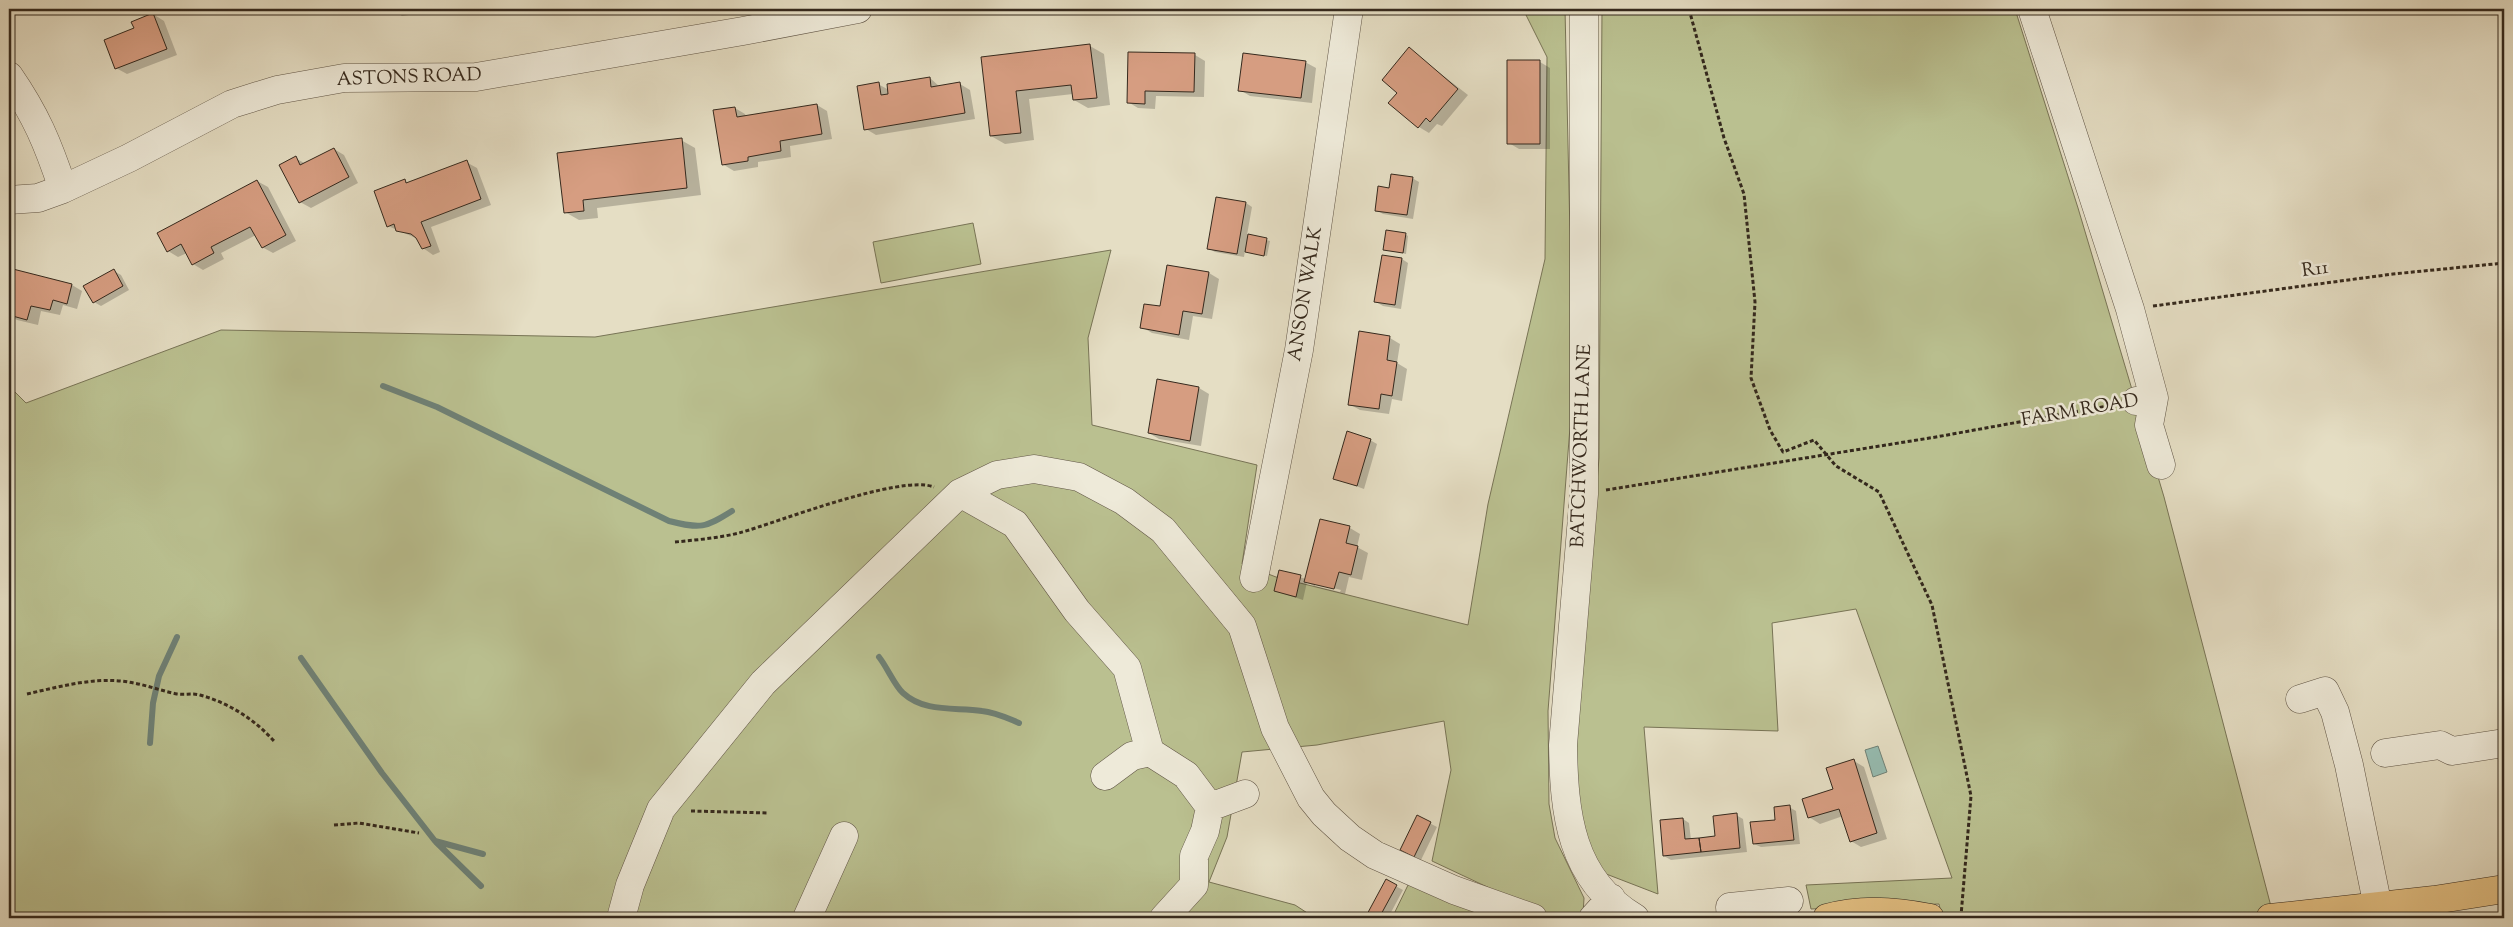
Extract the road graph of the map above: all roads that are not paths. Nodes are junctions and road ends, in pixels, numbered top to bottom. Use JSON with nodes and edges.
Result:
{"nodes":[{"id":1,"x":858,"y":9,"type":"edge"},
{"id":2,"x":1349,"y":9,"type":"edge"},
{"id":3,"x":1584,"y":9,"type":"edge"},
{"id":4,"x":2032,"y":9,"type":"edge"},
{"id":5,"x":9,"y":76,"type":"edge"},
{"id":6,"x":63,"y":189,"type":"junction"},
{"id":7,"x":9,"y":200,"type":"edge"},
{"id":8,"x":2161,"y":466,"type":"dead end"},
{"id":9,"x":956,"y":497,"type":"junction"},
{"id":10,"x":1254,"y":578,"type":"dead end"},
{"id":11,"x":2300,"y":699,"type":"dead end"},
{"id":12,"x":2504,"y":743,"type":"edge"},
{"id":13,"x":1144,"y":752,"type":"junction"},
{"id":14,"x":2385,"y":754,"type":"dead end"},
{"id":15,"x":1105,"y":776,"type":"dead end"},
{"id":16,"x":1246,"y":794,"type":"dead end"},
{"id":17,"x":1210,"y":807,"type":"junction"},
{"id":18,"x":844,"y":836,"type":"dead end"},
{"id":19,"x":2504,"y":889,"type":"edge"},
{"id":20,"x":1790,"y":901,"type":"dead end"},
{"id":21,"x":2378,"y":907,"type":"junction"},
{"id":22,"x":1602,"y":908,"type":"edge"},
{"id":23,"x":2435,"y":909,"type":"edge"},
{"id":24,"x":621,"y":918,"type":"edge"},
{"id":25,"x":807,"y":918,"type":"edge"},
{"id":26,"x":1164,"y":918,"type":"edge"},
{"id":27,"x":1533,"y":918,"type":"edge"},
{"id":28,"x":1635,"y":918,"type":"edge"},
{"id":29,"x":1731,"y":918,"type":"edge"},
{"id":30,"x":1827,"y":918,"type":"edge"},
{"id":31,"x":1930,"y":918,"type":"edge"},
{"id":32,"x":2270,"y":918,"type":"edge"}],
"edges":[{"from":1,"to":6,"type":"street","name":"ASTONS ROAD"},
{"from":2,"to":10,"type":"street","name":"ANSON WALK"},
{"from":3,"to":22,"type":"street","name":"BATCHWORTH LANE"},
{"from":4,"to":8,"type":"street","name":"FARM ROAD"},
{"from":5,"to":6,"type":"street"},
{"from":6,"to":7,"type":"street","name":"ASTONS ROAD"},
{"from":9,"to":13,"type":"street"},
{"from":9,"to":24,"type":"street"},
{"from":9,"to":27,"type":"street"},
{"from":11,"to":21,"type":"street"},
{"from":12,"to":14,"type":"street"},
{"from":13,"to":15,"type":"street"},
{"from":13,"to":17,"type":"street"},
{"from":16,"to":17,"type":"street"},
{"from":17,"to":26,"type":"street"},
{"from":18,"to":25,"type":"street"},
{"from":19,"to":23,"type":"main road"},
{"from":20,"to":29,"type":"street"},
{"from":21,"to":23,"type":"main road"},
{"from":21,"to":32,"type":"main road"},
{"from":22,"to":28,"type":"street","name":"BATCHWORTH LANE"},
{"from":30,"to":31,"type":"main road"}]}
